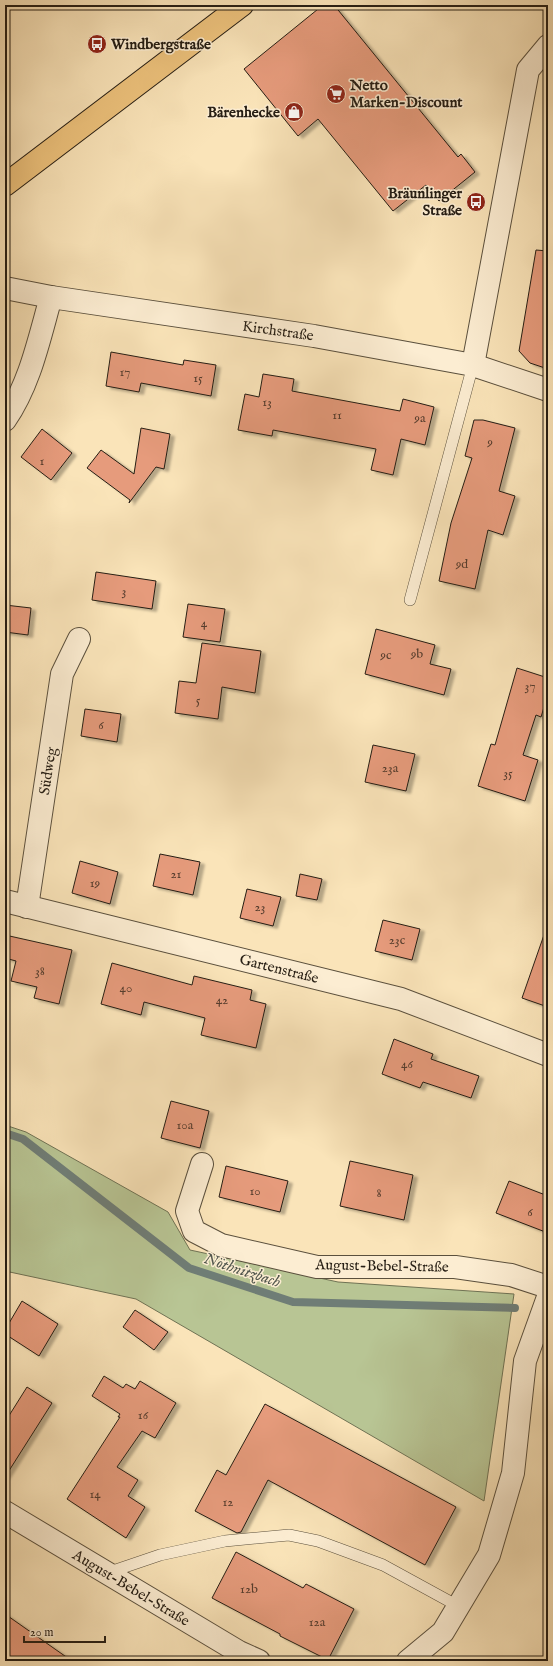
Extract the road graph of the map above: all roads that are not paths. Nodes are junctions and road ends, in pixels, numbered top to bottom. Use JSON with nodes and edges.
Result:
{"nodes":[{"id":1,"x":242,"y":5,"type":"edge"},
{"id":2,"x":548,"y":46,"type":"edge"},
{"id":3,"x":5,"y":185,"type":"edge"},
{"id":4,"x":5,"y":288,"type":"edge"},
{"id":5,"x":51,"y":297,"type":"junction"},
{"id":6,"x":473,"y":365,"type":"junction"},
{"id":7,"x":548,"y":390,"type":"edge"},
{"id":8,"x":5,"y":420,"type":"edge"},
{"id":9,"x":410,"y":600,"type":"dead end"},
{"id":10,"x":79,"y":639,"type":"dead end"},
{"id":11,"x":5,"y":901,"type":"edge"},
{"id":12,"x":27,"y":907,"type":"junction"},
{"id":13,"x":548,"y":1055,"type":"edge"},
{"id":14,"x":202,"y":1164,"type":"dead end"},
{"id":15,"x":548,"y":1287,"type":"edge"},
{"id":16,"x":548,"y":1297,"type":"edge"},
{"id":17,"x":5,"y":1512,"type":"edge"},
{"id":18,"x":106,"y":1573,"type":"junction"},
{"id":19,"x":458,"y":1606,"type":"junction"},
{"id":20,"x":259,"y":1661,"type":"edge"},
{"id":21,"x":408,"y":1661,"type":"edge"}],
"edges":[{"from":1,"to":3,"type":"main road"},
{"from":2,"to":6,"type":"street"},
{"from":4,"to":5,"type":"street","name":"Kirchstraße"},
{"from":5,"to":6,"type":"street","name":"Kirchstraße"},
{"from":5,"to":8,"type":"street"},
{"from":6,"to":7,"type":"street","name":"Kirchstraße"},
{"from":6,"to":9,"type":"lane"},
{"from":10,"to":12,"type":"street","name":"Südweg"},
{"from":11,"to":12,"type":"street","name":"Gartenstraße"},
{"from":12,"to":13,"type":"street","name":"Gartenstraße"},
{"from":14,"to":15,"type":"street","name":"August-Bebel-Straße"},
{"from":16,"to":19,"type":"street"},
{"from":17,"to":18,"type":"street","name":"August-Bebel-Straße"},
{"from":18,"to":19,"type":"lane"},
{"from":18,"to":20,"type":"street","name":"August-Bebel-Straße"},
{"from":19,"to":21,"type":"street"}]}
